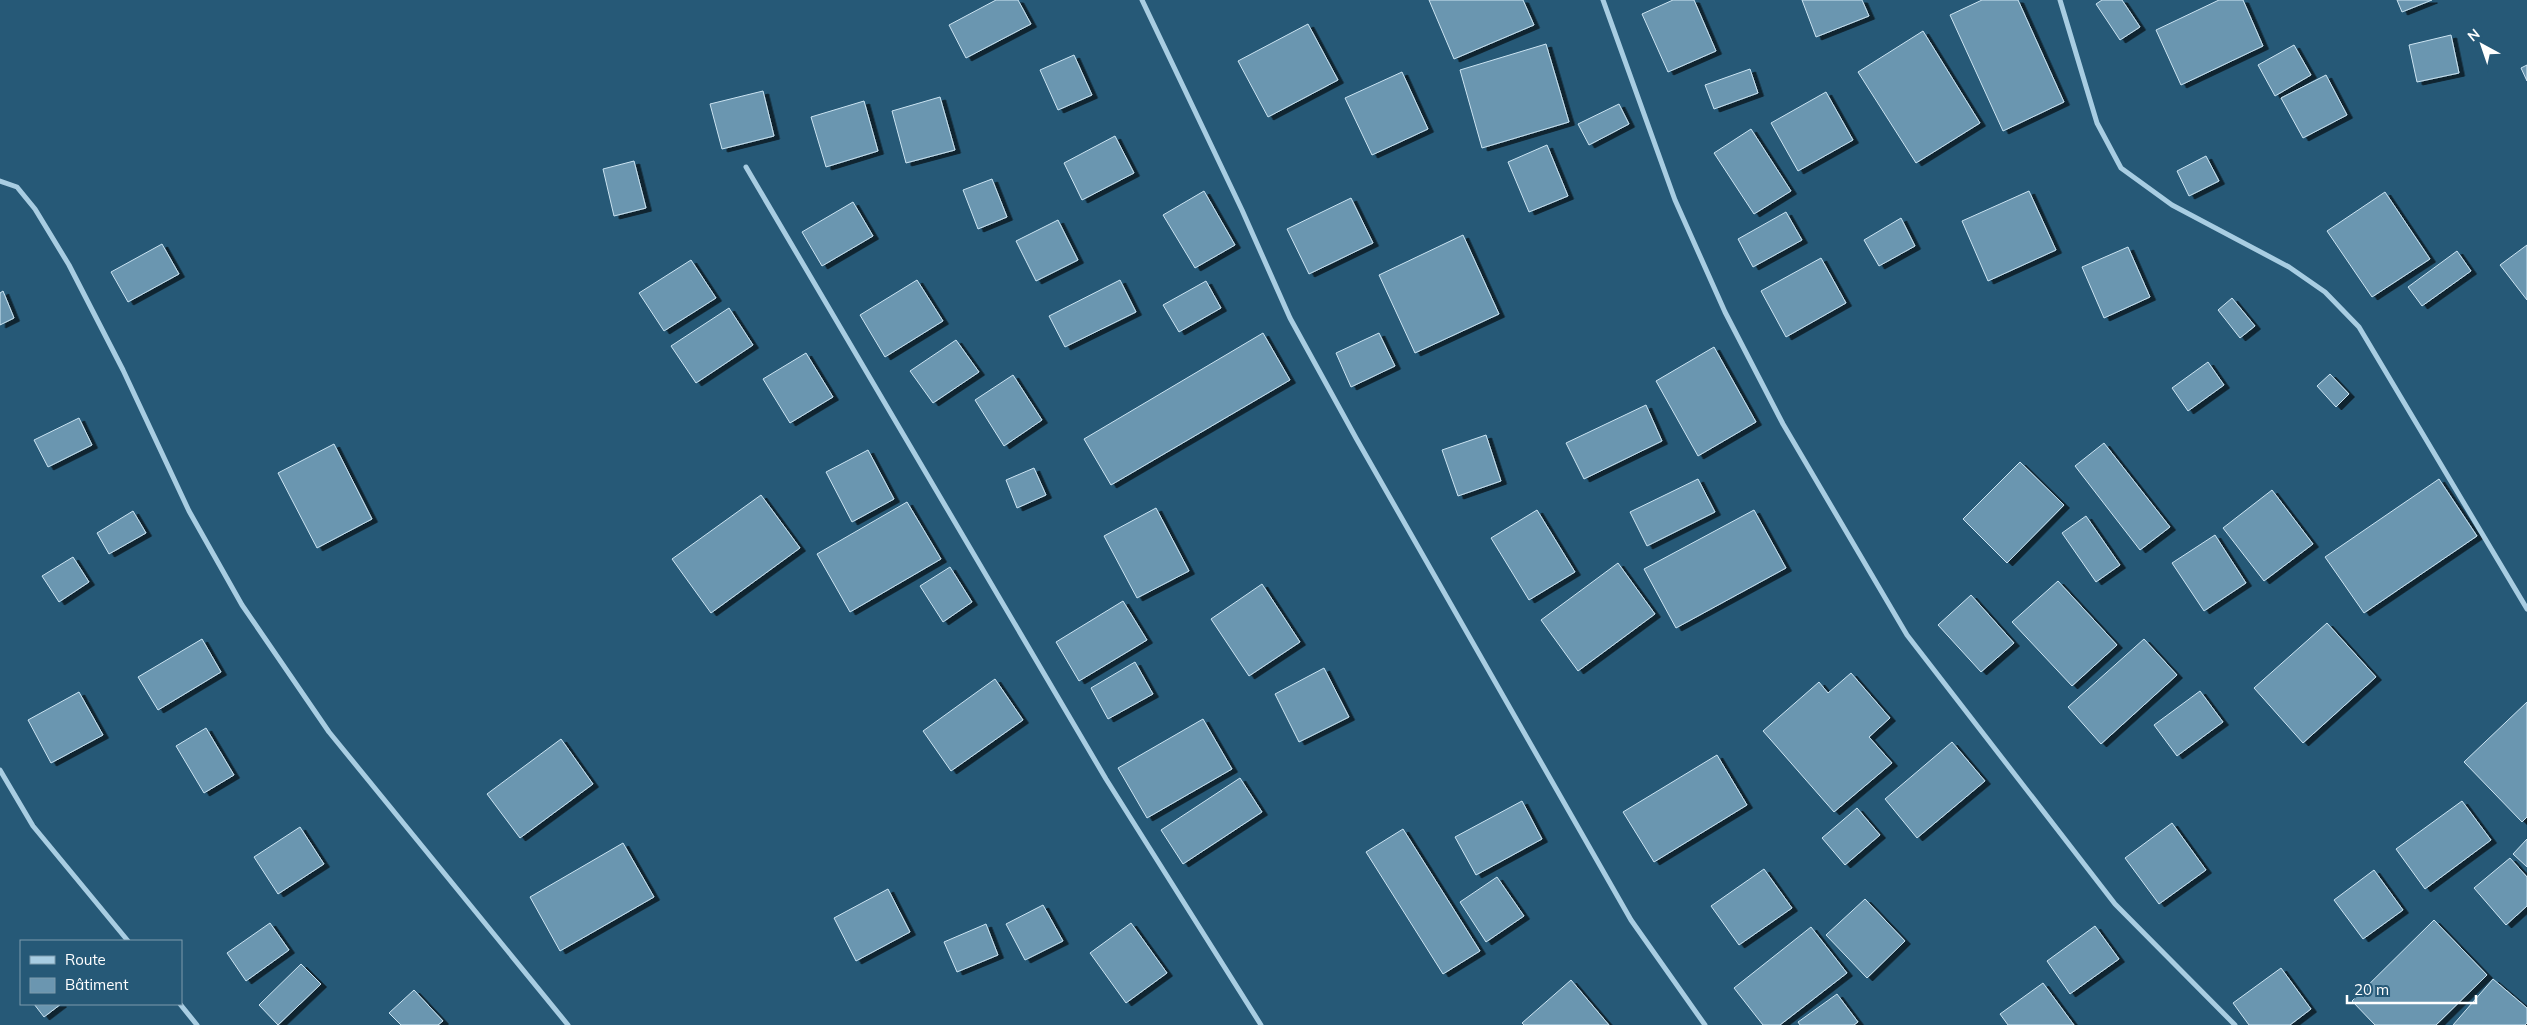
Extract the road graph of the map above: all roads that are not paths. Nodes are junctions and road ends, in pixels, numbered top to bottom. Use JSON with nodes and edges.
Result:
{"nodes":[{"id":1,"x":1142,"y":0,"type":"edge"},
{"id":2,"x":1603,"y":0,"type":"edge"},
{"id":3,"x":2060,"y":0,"type":"edge"},
{"id":4,"x":746,"y":167,"type":"dead end"},
{"id":5,"x":0,"y":181,"type":"edge"},
{"id":6,"x":2527,"y":609,"type":"edge"},
{"id":7,"x":0,"y":770,"type":"edge"},
{"id":8,"x":127,"y":940,"type":"edge"},
{"id":9,"x":181,"y":1005,"type":"edge"},
{"id":10,"x":197,"y":1025,"type":"edge"},
{"id":11,"x":568,"y":1025,"type":"edge"},
{"id":12,"x":1261,"y":1025,"type":"edge"},
{"id":13,"x":1705,"y":1025,"type":"edge"},
{"id":14,"x":2235,"y":1025,"type":"edge"}],
"edges":[{"from":1,"to":13,"type":"street"},
{"from":2,"to":14,"type":"street"},
{"from":3,"to":6,"type":"street"},
{"from":4,"to":12,"type":"street"},
{"from":5,"to":11,"type":"street"},
{"from":7,"to":8,"type":"street"},
{"from":9,"to":10,"type":"street"}]}
